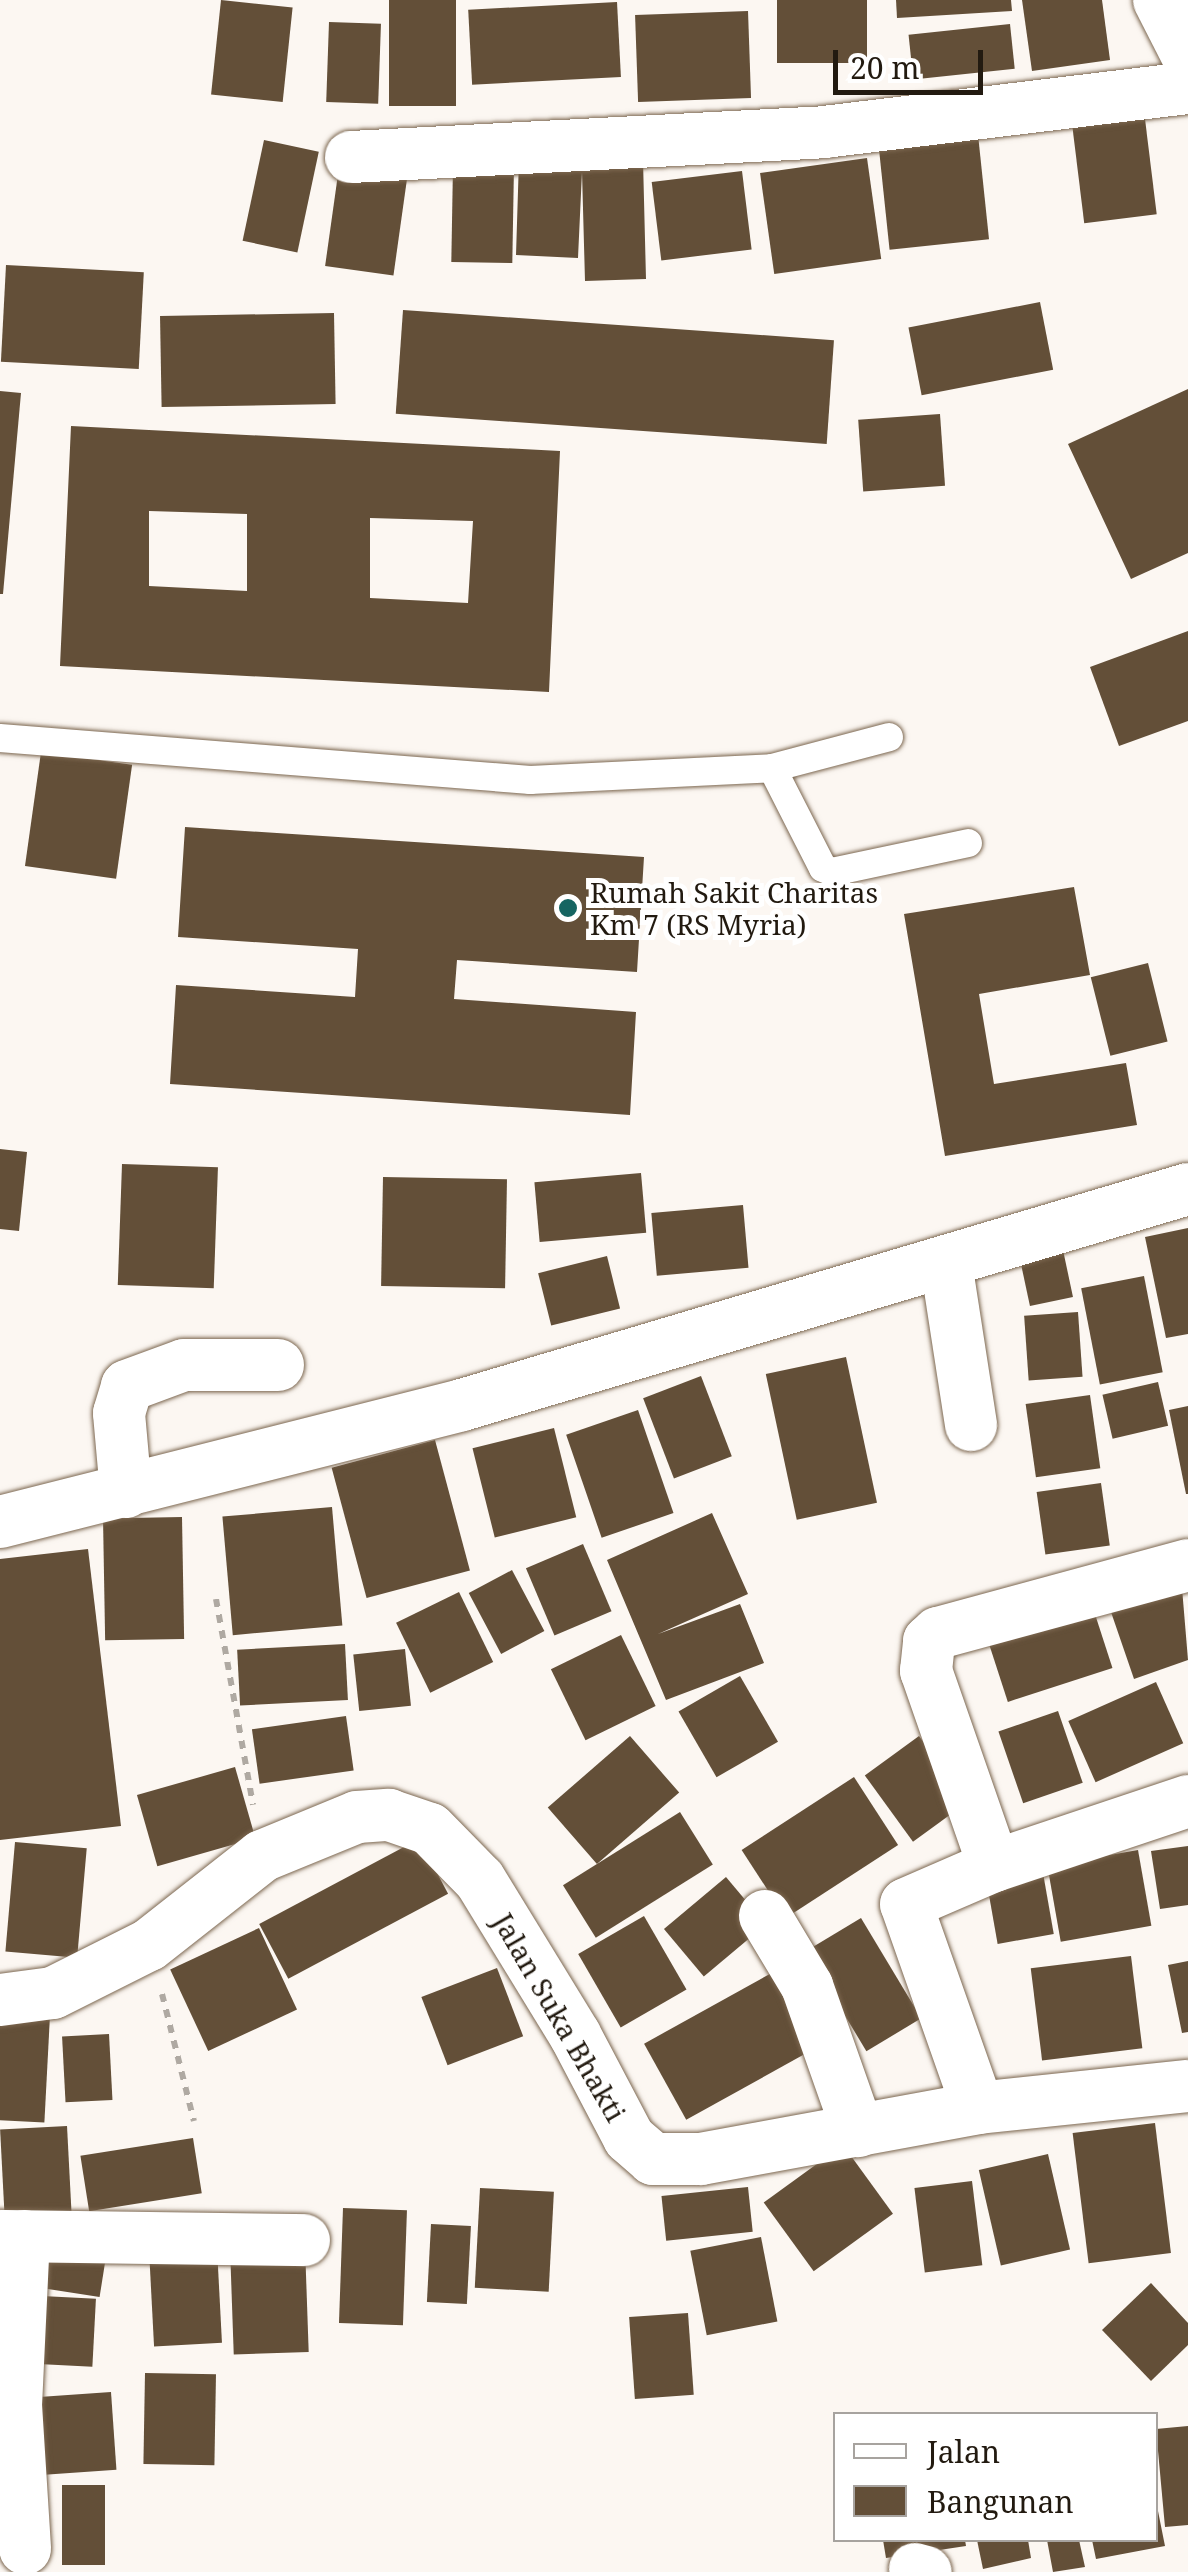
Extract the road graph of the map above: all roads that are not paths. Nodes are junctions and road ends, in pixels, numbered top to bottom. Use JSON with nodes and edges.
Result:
{"nodes":[{"id":1,"x":1159,"y":0,"type":"edge"},
{"id":2,"x":1188,"y":57,"type":"edge"},
{"id":3,"x":1188,"y":88,"type":"edge"},
{"id":4,"x":350,"y":156,"type":"dead end"},
{"id":5,"x":0,"y":738,"type":"edge"},
{"id":6,"x":889,"y":738,"type":"dead end"},
{"id":7,"x":772,"y":768,"type":"junction"},
{"id":8,"x":968,"y":844,"type":"dead end"},
{"id":9,"x":1188,"y":1190,"type":"edge"},
{"id":10,"x":946,"y":1263,"type":"junction"},
{"id":11,"x":278,"y":1365,"type":"dead end"},
{"id":12,"x":971,"y":1425,"type":"dead end"},
{"id":13,"x":126,"y":1492,"type":"junction"},
{"id":14,"x":0,"y":1522,"type":"edge"},
{"id":15,"x":1188,"y":1566,"type":"edge"},
{"id":16,"x":1188,"y":1802,"type":"edge"},
{"id":17,"x":994,"y":1866,"type":"junction"},
{"id":18,"x":764,"y":1916,"type":"dead end"},
{"id":19,"x":0,"y":2000,"type":"edge"},
{"id":20,"x":1188,"y":2086,"type":"edge"},
{"id":21,"x":978,"y":2108,"type":"junction"},
{"id":22,"x":858,"y":2131,"type":"junction"},
{"id":23,"x":12,"y":2236,"type":"edge"},
{"id":24,"x":304,"y":2240,"type":"dead end"},
{"id":25,"x":25,"y":2549,"type":"dead end"}],
"edges":[{"from":1,"to":2,"type":"street"},
{"from":3,"to":4,"type":"street"},
{"from":5,"to":7,"type":"lane"},
{"from":6,"to":7,"type":"lane"},
{"from":7,"to":8,"type":"lane"},
{"from":9,"to":10,"type":"street"},
{"from":10,"to":12,"type":"street"},
{"from":10,"to":13,"type":"street"},
{"from":11,"to":13,"type":"street"},
{"from":13,"to":14,"type":"street"},
{"from":15,"to":17,"type":"street"},
{"from":16,"to":17,"type":"street"},
{"from":17,"to":21,"type":"street"},
{"from":18,"to":22,"type":"street"},
{"from":19,"to":22,"type":"street","name":"Jalan Suka Bhakti"},
{"from":20,"to":21,"type":"street","name":"Jalan Suka Bhakti"},
{"from":21,"to":22,"type":"street","name":"Jalan Suka Bhakti"},
{"from":23,"to":24,"type":"street"},
{"from":23,"to":25,"type":"street"}]}
